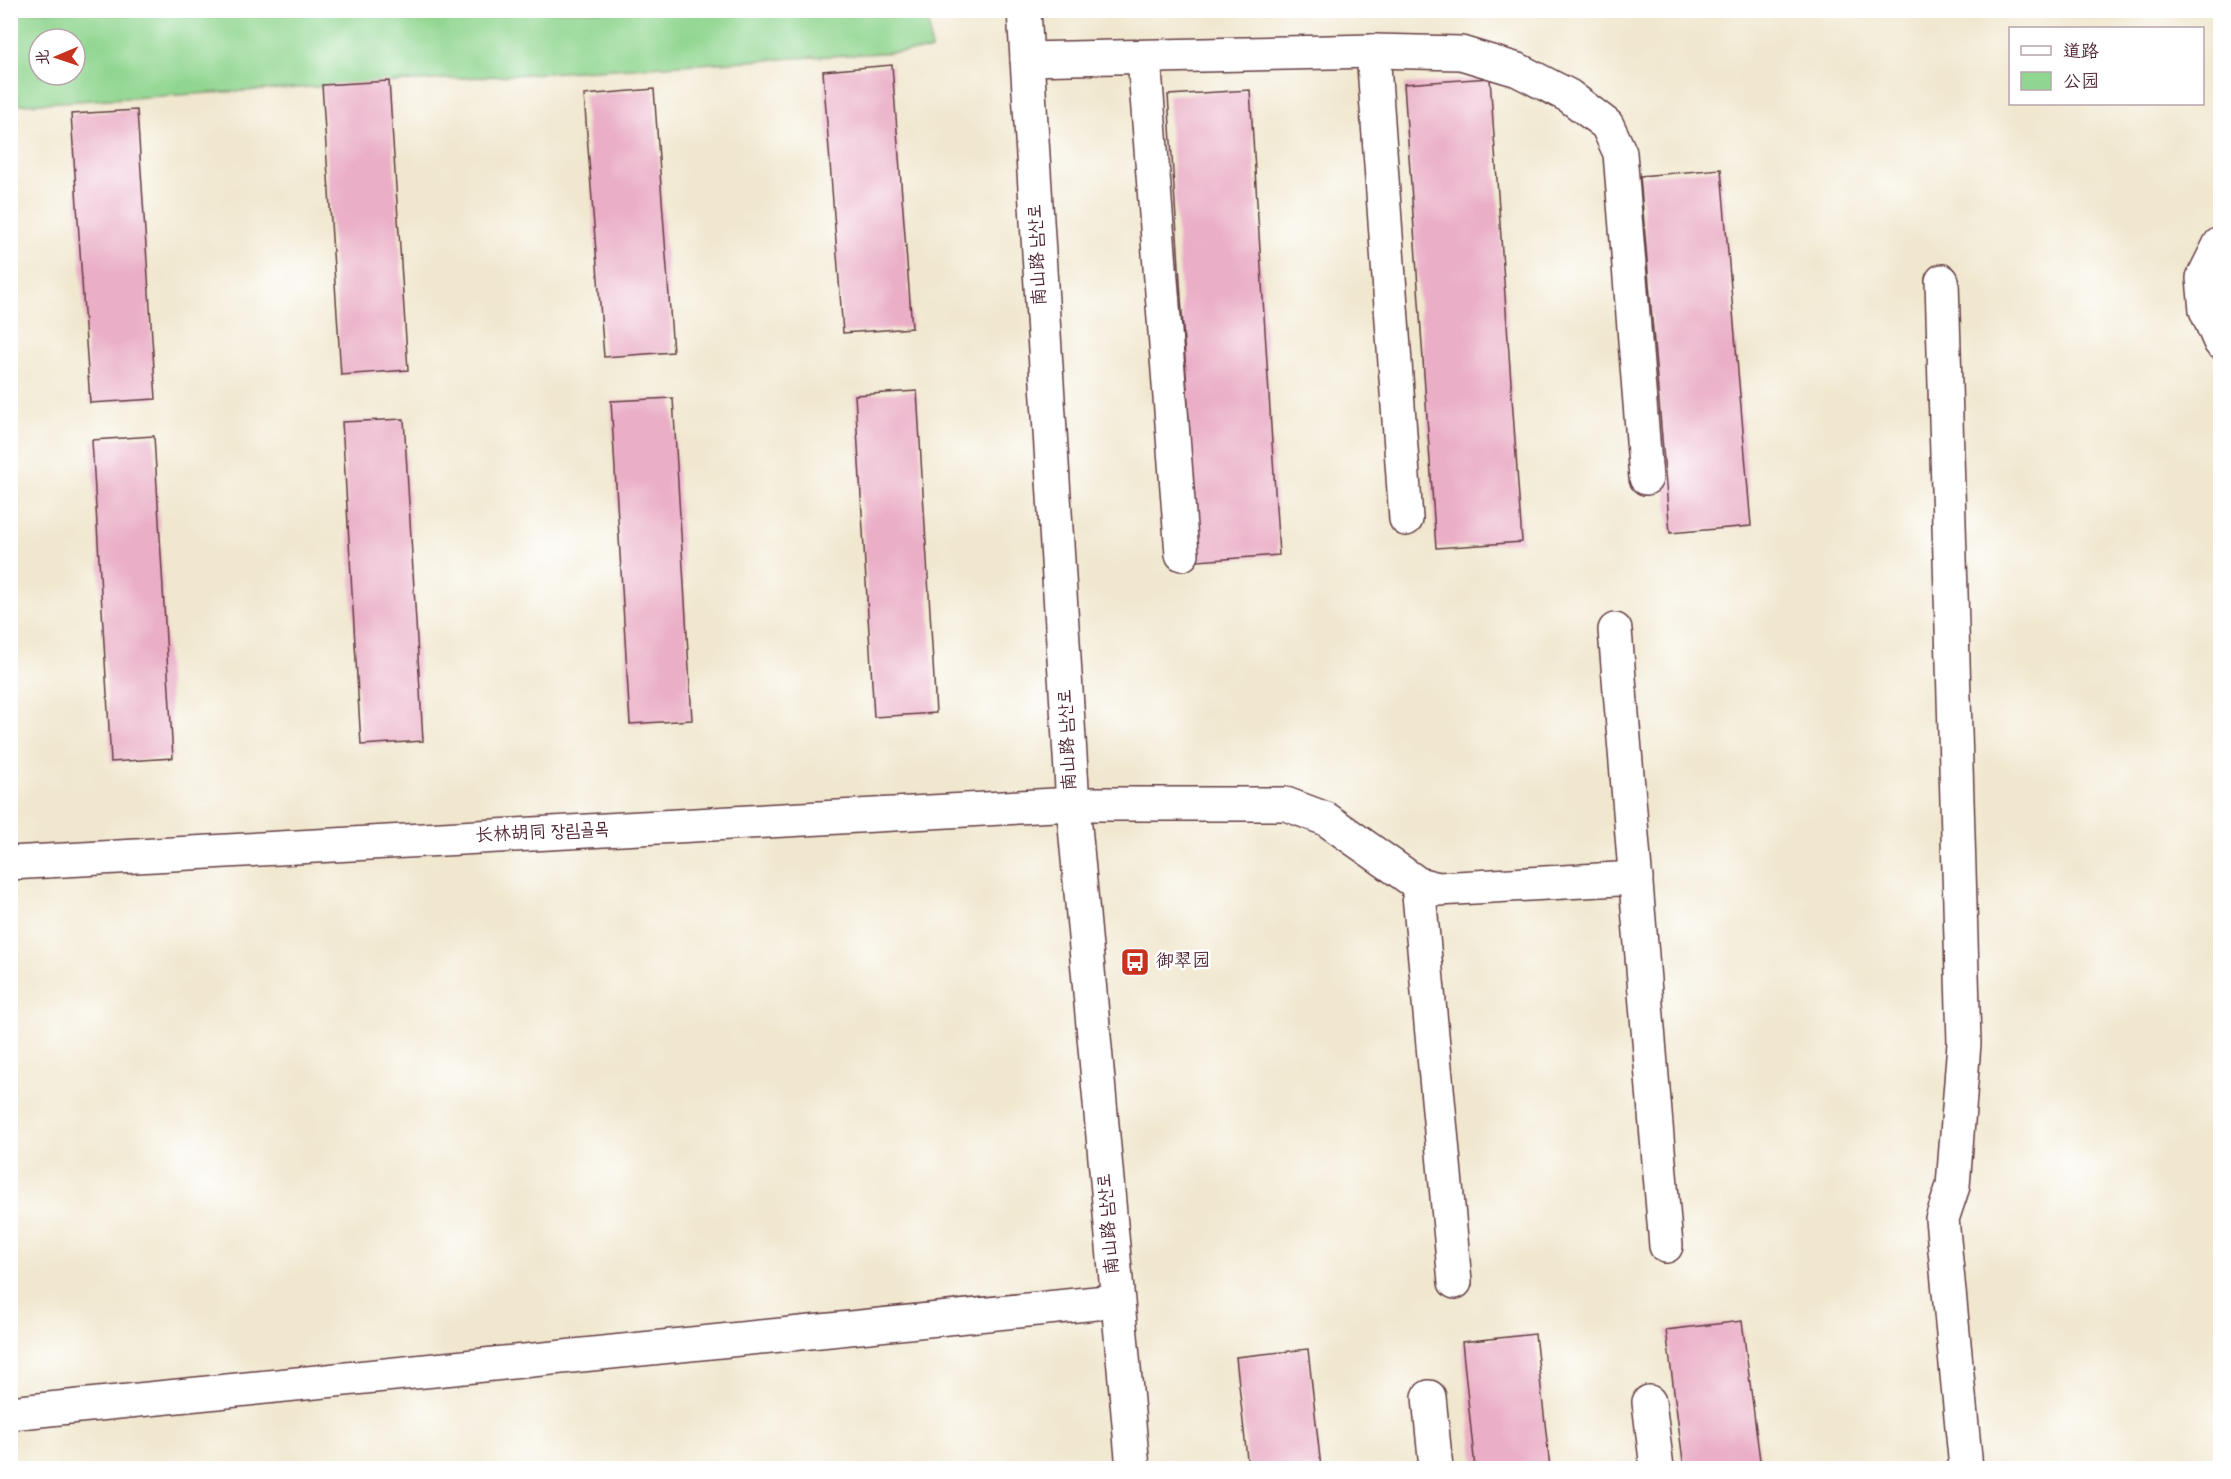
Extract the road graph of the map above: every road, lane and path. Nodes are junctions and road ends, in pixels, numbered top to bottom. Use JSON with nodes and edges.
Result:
{"nodes":[{"id":1,"x":1023,"y":10,"type":"edge"},
{"id":2,"x":1373,"y":51,"type":"junction"},
{"id":3,"x":1144,"y":57,"type":"junction"},
{"id":4,"x":1028,"y":59,"type":"junction"},
{"id":5,"x":2220,"y":244,"type":"edge"},
{"id":6,"x":1942,"y":281,"type":"dead end"},
{"id":7,"x":2220,"y":342,"type":"edge"},
{"id":8,"x":1646,"y":478,"type":"dead end"},
{"id":9,"x":1406,"y":519,"type":"dead end"},
{"id":10,"x":1182,"y":554,"type":"dead end"},
{"id":11,"x":1615,"y":630,"type":"dead end"},
{"id":12,"x":1073,"y":804,"type":"junction"},
{"id":13,"x":10,"y":863,"type":"edge"},
{"id":14,"x":1636,"y":878,"type":"junction"},
{"id":15,"x":1418,"y":884,"type":"junction"},
{"id":16,"x":1666,"y":1246,"type":"dead end"},
{"id":17,"x":1455,"y":1282,"type":"dead end"},
{"id":18,"x":1116,"y":1301,"type":"junction"},
{"id":19,"x":1429,"y":1397,"type":"dead end"},
{"id":20,"x":1649,"y":1402,"type":"dead end"},
{"id":21,"x":10,"y":1413,"type":"edge"},
{"id":22,"x":1133,"y":1468,"type":"edge"},
{"id":23,"x":1436,"y":1468,"type":"edge"},
{"id":24,"x":1657,"y":1468,"type":"edge"},
{"id":25,"x":1966,"y":1468,"type":"edge"}],
"edges":[{"from":1,"to":4,"type":"street","name":"南山路 남산로"},
{"from":2,"to":3,"type":"street"},
{"from":2,"to":8,"type":"street"},
{"from":2,"to":9,"type":"street"},
{"from":3,"to":4,"type":"street"},
{"from":3,"to":10,"type":"street"},
{"from":4,"to":12,"type":"street","name":"南山路 남산로"},
{"from":5,"to":7,"type":"street"},
{"from":6,"to":25,"type":"street"},
{"from":11,"to":14,"type":"street"},
{"from":12,"to":13,"type":"street","name":"长林胡同 장림골목"},
{"from":12,"to":15,"type":"street","name":"长林胡同 장림골목"},
{"from":12,"to":18,"type":"street","name":"南山路 남산로"},
{"from":14,"to":15,"type":"street"},
{"from":14,"to":16,"type":"street"},
{"from":15,"to":17,"type":"street"},
{"from":18,"to":21,"type":"street"},
{"from":18,"to":22,"type":"street","name":"南山路 남산로"},
{"from":19,"to":23,"type":"street"},
{"from":20,"to":24,"type":"street"}]}
